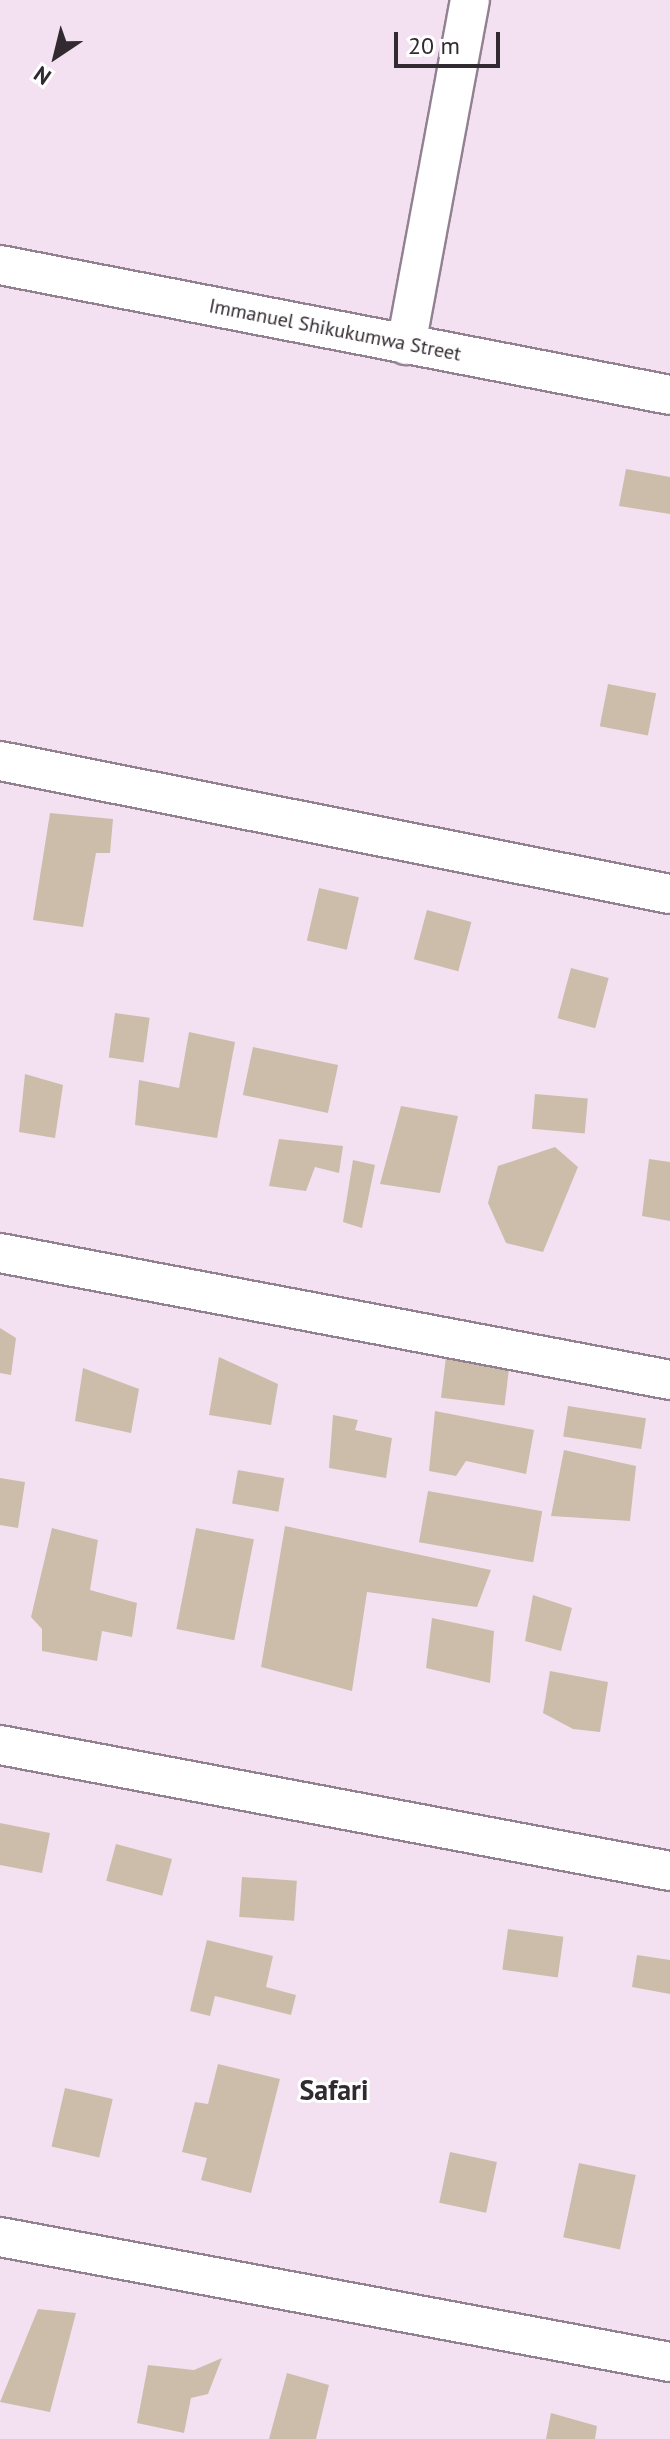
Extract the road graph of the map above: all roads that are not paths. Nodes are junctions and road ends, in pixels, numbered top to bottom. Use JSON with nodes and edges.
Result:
{"nodes":[{"id":1,"x":470,"y":0,"type":"edge"},
{"id":2,"x":0,"y":265,"type":"edge"},
{"id":3,"x":406,"y":345,"type":"junction"},
{"id":4,"x":670,"y":395,"type":"edge"},
{"id":5,"x":0,"y":761,"type":"edge"},
{"id":6,"x":670,"y":894,"type":"edge"},
{"id":7,"x":0,"y":1253,"type":"edge"},
{"id":8,"x":670,"y":1380,"type":"edge"},
{"id":9,"x":0,"y":1745,"type":"edge"},
{"id":10,"x":670,"y":1871,"type":"edge"},
{"id":11,"x":0,"y":2237,"type":"edge"},
{"id":12,"x":670,"y":2362,"type":"edge"}],
"edges":[{"from":1,"to":3,"type":"street"},
{"from":2,"to":3,"type":"street","name":"Immanuel Shikukumwa Street"},
{"from":3,"to":4,"type":"street","name":"Immanuel Shikukumwa Street"},
{"from":5,"to":6,"type":"street"},
{"from":7,"to":8,"type":"street"},
{"from":9,"to":10,"type":"street"},
{"from":11,"to":12,"type":"street"}]}
